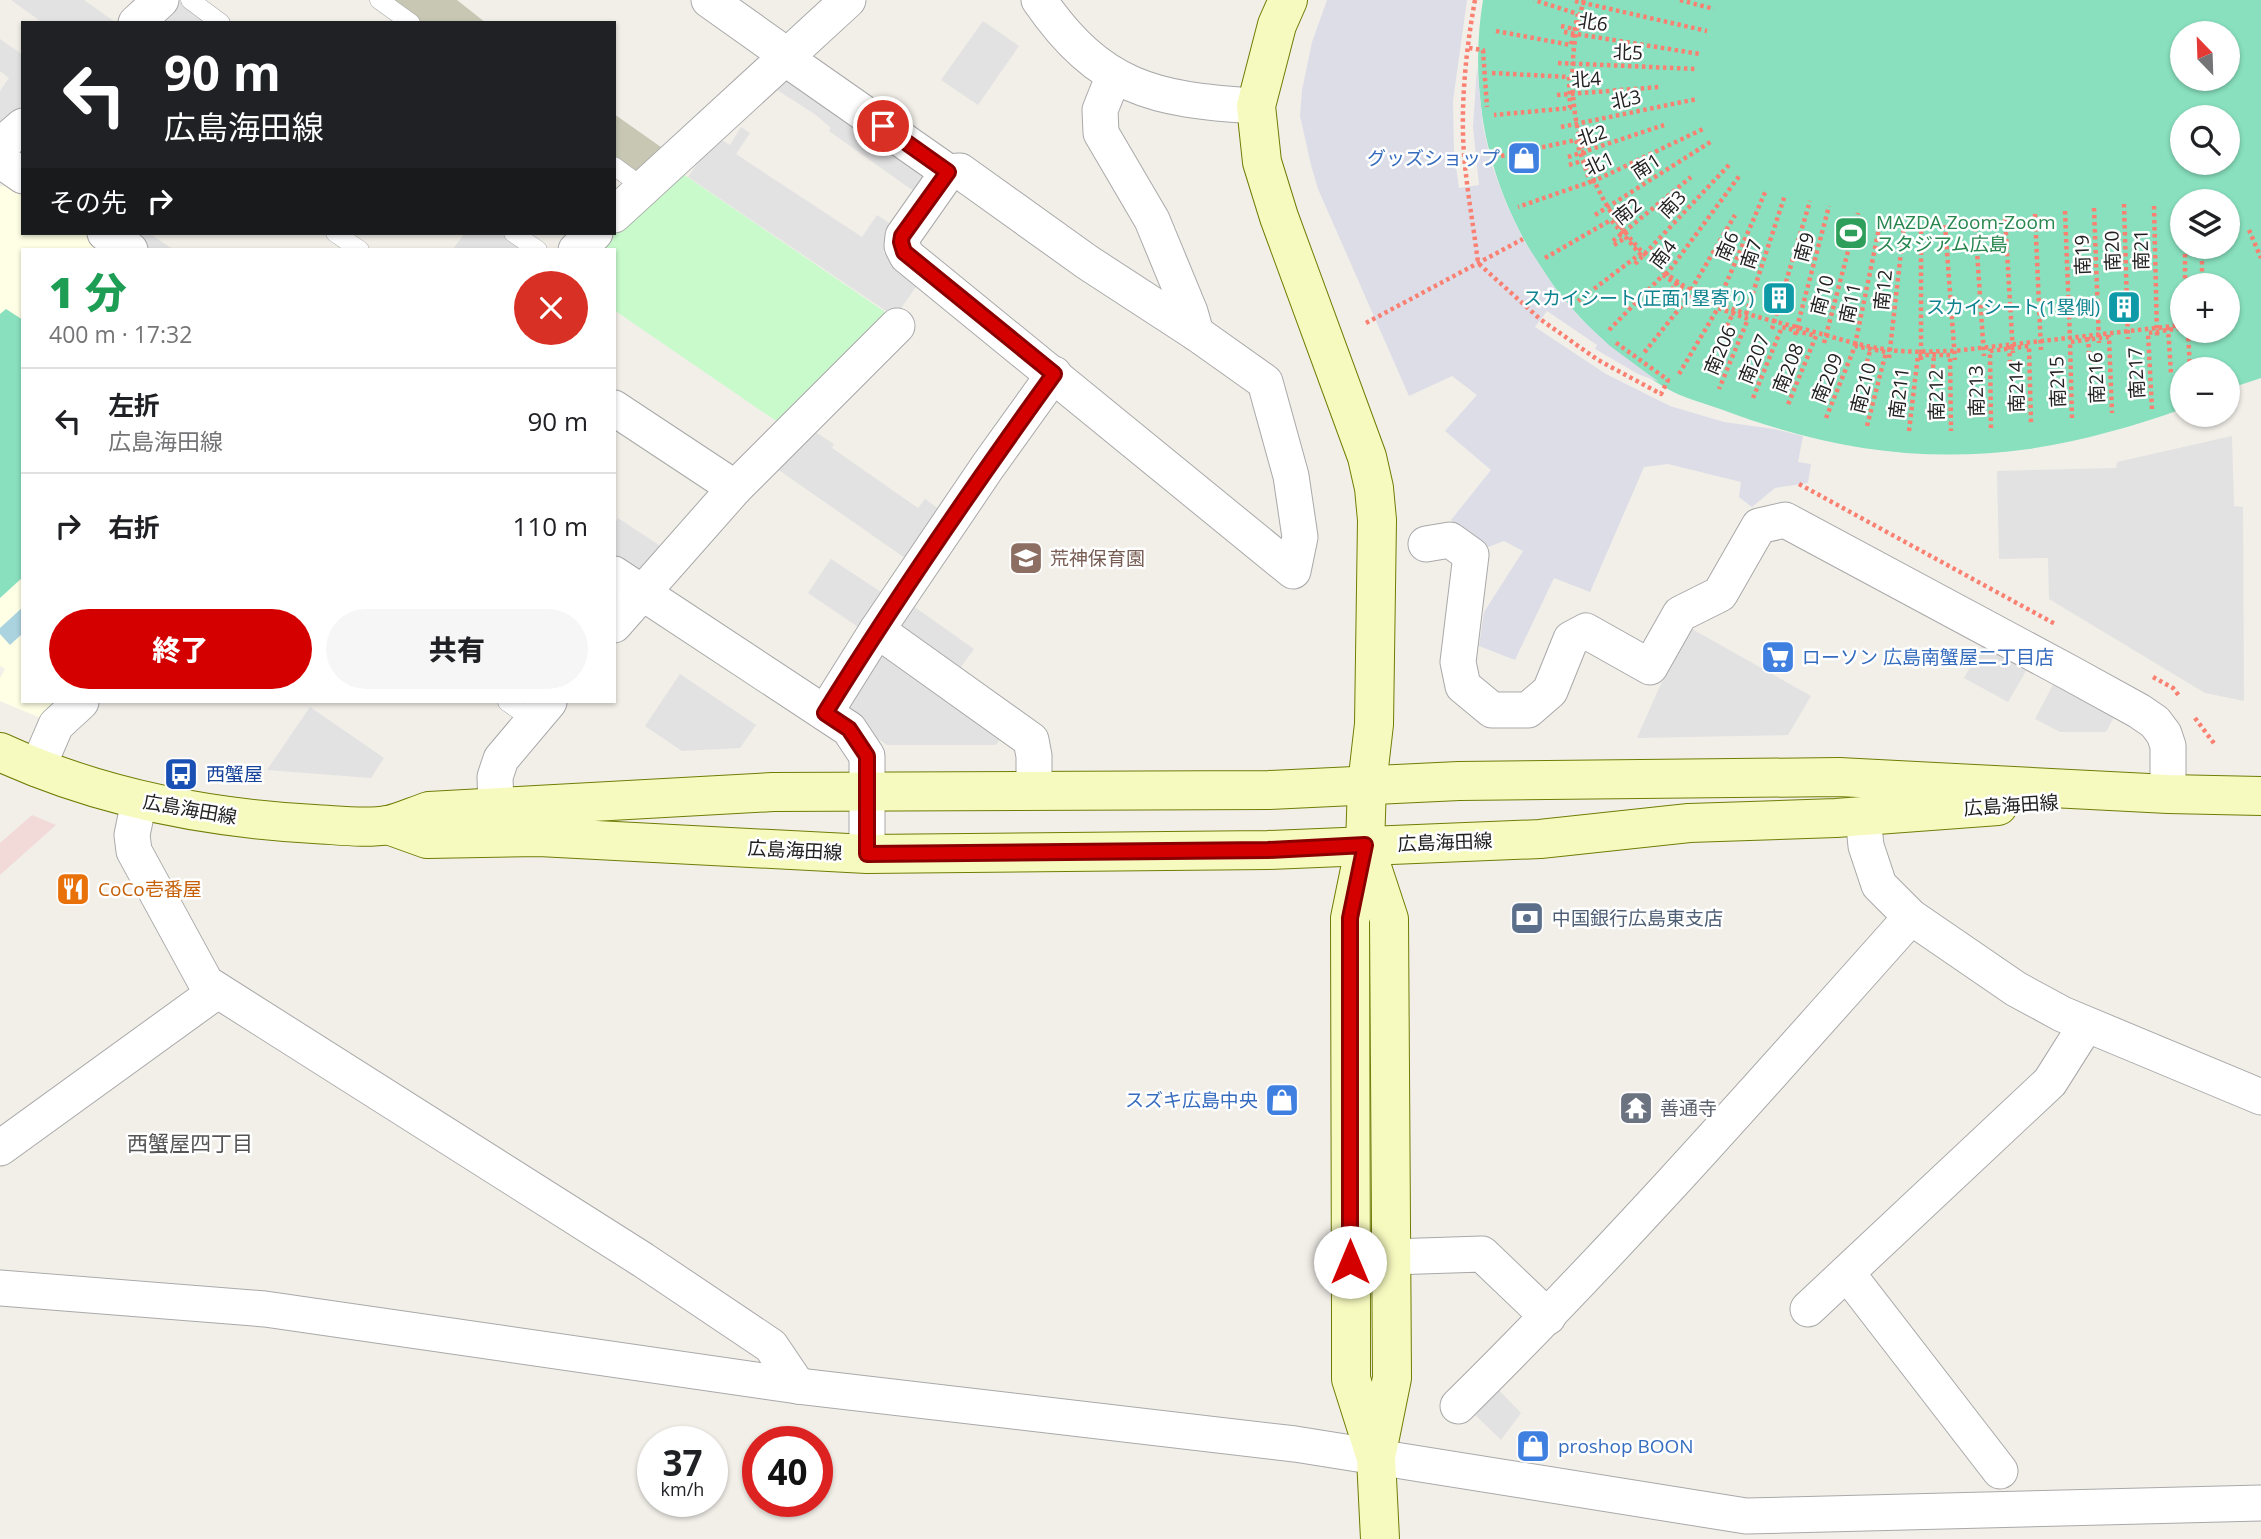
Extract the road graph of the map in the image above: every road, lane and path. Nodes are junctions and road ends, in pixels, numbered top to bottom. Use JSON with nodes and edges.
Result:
{"nodes":[{"id":1,"x":161,"y":0,"type":"edge"},
{"id":2,"x":190,"y":0,"type":"edge"},
{"id":3,"x":379,"y":0,"type":"edge"},
{"id":4,"x":709,"y":0,"type":"edge"},
{"id":5,"x":848,"y":0,"type":"edge"},
{"id":6,"x":1038,"y":0,"type":"edge"},
{"id":7,"x":1288,"y":0,"type":"edge"},
{"id":8,"x":1475,"y":0,"type":"edge"},
{"id":9,"x":1534,"y":0,"type":"edge"},
{"id":10,"x":1680,"y":0,"type":"edge"},
{"id":11,"x":1575,"y":1,"type":"edge"},
{"id":12,"x":1584,"y":2,"type":"edge"},
{"id":13,"x":1714,"y":9,"type":"dead end"},
{"id":14,"x":138,"y":21,"type":"edge"},
{"id":15,"x":218,"y":21,"type":"edge"},
{"id":16,"x":408,"y":21,"type":"edge"},
{"id":17,"x":1563,"y":29,"type":"dead end"},
{"id":18,"x":1496,"y":31,"type":"dead end"},
{"id":19,"x":1576,"y":31,"type":"junction"},
{"id":20,"x":1707,"y":32,"type":"dead end"},
{"id":21,"x":1469,"y":48,"type":"junction"},
{"id":22,"x":1700,"y":54,"type":"dead end"},
{"id":23,"x":787,"y":57,"type":"junction"},
{"id":24,"x":1558,"y":63,"type":"dead end"},
{"id":25,"x":1573,"y":64,"type":"junction"},
{"id":26,"x":1697,"y":69,"type":"dead end"},
{"id":27,"x":1492,"y":73,"type":"dead end"},
{"id":28,"x":1114,"y":75,"type":"junction"},
{"id":29,"x":1658,"y":87,"type":"dead end"},
{"id":30,"x":1571,"y":93,"type":"junction"},
{"id":31,"x":1556,"y":94,"type":"dead end"},
{"id":32,"x":1697,"y":99,"type":"dead end"},
{"id":33,"x":1256,"y":106,"type":"junction"},
{"id":34,"x":1487,"y":107,"type":"dead end"},
{"id":35,"x":1494,"y":115,"type":"dead end"},
{"id":36,"x":1576,"y":124,"type":"junction"},
{"id":37,"x":1664,"y":125,"type":"dead end"},
{"id":38,"x":1561,"y":127,"type":"dead end"},
{"id":39,"x":21,"y":128,"type":"edge"},
{"id":40,"x":1705,"y":128,"type":"dead end"},
{"id":41,"x":1712,"y":141,"type":"dead end"},
{"id":42,"x":0,"y":146,"type":"edge"},
{"id":43,"x":1583,"y":153,"type":"junction"},
{"id":44,"x":1501,"y":156,"type":"dead end"},
{"id":45,"x":1569,"y":158,"type":"dead end"},
{"id":46,"x":0,"y":160,"type":"edge"},
{"id":47,"x":1583,"y":160,"type":"junction"},
{"id":48,"x":1569,"y":164,"type":"dead end"},
{"id":49,"x":1729,"y":165,"type":"dead end"},
{"id":50,"x":616,"y":167,"type":"edge"},
{"id":51,"x":948,"y":172,"type":"junction"},
{"id":52,"x":21,"y":175,"type":"edge"},
{"id":53,"x":1741,"y":175,"type":"dead end"},
{"id":54,"x":1691,"y":177,"type":"dead end"},
{"id":55,"x":1593,"y":181,"type":"junction"},
{"id":56,"x":1580,"y":187,"type":"dead end"},
{"id":57,"x":644,"y":188,"type":"junction"},
{"id":58,"x":1766,"y":190,"type":"dead end"},
{"id":59,"x":1786,"y":195,"type":"dead end"},
{"id":60,"x":1810,"y":201,"type":"dead end"},
{"id":61,"x":2124,"y":204,"type":"dead end"},
{"id":62,"x":1829,"y":206,"type":"dead end"},
{"id":63,"x":2154,"y":206,"type":"dead end"},
{"id":64,"x":1518,"y":207,"type":"dead end"},
{"id":65,"x":1608,"y":207,"type":"junction"},
{"id":66,"x":2094,"y":208,"type":"dead end"},
{"id":67,"x":2065,"y":211,"type":"dead end"},
{"id":68,"x":616,"y":213,"type":"edge"},
{"id":69,"x":1858,"y":213,"type":"dead end"},
{"id":70,"x":1595,"y":215,"type":"dead end"},
{"id":71,"x":1735,"y":215,"type":"dead end"},
{"id":72,"x":2035,"y":215,"type":"dead end"},
{"id":73,"x":2005,"y":218,"type":"dead end"},
{"id":74,"x":1881,"y":219,"type":"dead end"},
{"id":75,"x":1975,"y":221,"type":"dead end"},
{"id":76,"x":1904,"y":225,"type":"dead end"},
{"id":77,"x":1945,"y":225,"type":"dead end"},
{"id":78,"x":1922,"y":227,"type":"dead end"},
{"id":79,"x":2249,"y":230,"type":"dead end"},
{"id":80,"x":108,"y":235,"type":"edge"},
{"id":81,"x":338,"y":235,"type":"edge"},
{"id":82,"x":516,"y":235,"type":"edge"},
{"id":83,"x":593,"y":235,"type":"edge"},
{"id":84,"x":1626,"y":235,"type":"junction"},
{"id":85,"x":1523,"y":239,"type":"dead end"},
{"id":86,"x":1613,"y":243,"type":"dead end"},
{"id":87,"x":127,"y":248,"type":"edge"},
{"id":88,"x":356,"y":248,"type":"edge"},
{"id":89,"x":535,"y":248,"type":"edge"},
{"id":90,"x":578,"y":248,"type":"edge"},
{"id":91,"x":1644,"y":254,"type":"junction"},
{"id":92,"x":1545,"y":258,"type":"dead end"},
{"id":93,"x":2261,"y":258,"type":"edge"},
{"id":94,"x":1478,"y":263,"type":"junction"},
{"id":95,"x":1635,"y":264,"type":"dead end"},
{"id":96,"x":1663,"y":278,"type":"junction"},
{"id":97,"x":1677,"y":283,"type":"junction"},
{"id":98,"x":1691,"y":290,"type":"junction"},
{"id":99,"x":1667,"y":295,"type":"dead end"},
{"id":100,"x":1687,"y":299,"type":"junction"},
{"id":101,"x":1578,"y":301,"type":"dead end"},
{"id":102,"x":1718,"y":304,"type":"junction"},
{"id":103,"x":1715,"y":312,"type":"junction"},
{"id":104,"x":1734,"y":312,"type":"junction"},
{"id":105,"x":1746,"y":314,"type":"junction"},
{"id":106,"x":1774,"y":321,"type":"junction"},
{"id":107,"x":1745,"y":322,"type":"junction"},
{"id":108,"x":1366,"y":323,"type":"dead end"},
{"id":109,"x":897,"y":326,"type":"dead end"},
{"id":110,"x":1727,"y":326,"type":"dead end"},
{"id":111,"x":2168,"y":328,"type":"junction"},
{"id":112,"x":1772,"y":329,"type":"dead end"},
{"id":113,"x":1609,"y":330,"type":"dead end"},
{"id":114,"x":1798,"y":330,"type":"junction"},
{"id":115,"x":1195,"y":333,"type":"junction"},
{"id":116,"x":1826,"y":334,"type":"junction"},
{"id":117,"x":2157,"y":336,"type":"dead end"},
{"id":118,"x":2088,"y":337,"type":"junction"},
{"id":119,"x":2128,"y":340,"type":"dead end"},
{"id":120,"x":1615,"y":342,"type":"dead end"},
{"id":121,"x":1794,"y":343,"type":"dead end"},
{"id":122,"x":1824,"y":343,"type":"dead end"},
{"id":123,"x":2099,"y":343,"type":"dead end"},
{"id":124,"x":2070,"y":346,"type":"junction"},
{"id":125,"x":1871,"y":348,"type":"junction"},
{"id":126,"x":2010,"y":349,"type":"junction"},
{"id":127,"x":1854,"y":350,"type":"junction"},
{"id":128,"x":2041,"y":350,"type":"dead end"},
{"id":129,"x":1934,"y":353,"type":"junction"},
{"id":130,"x":2089,"y":353,"type":"dead end"},
{"id":131,"x":1643,"y":354,"type":"dead end"},
{"id":132,"x":1987,"y":356,"type":"junction"},
{"id":133,"x":1887,"y":357,"type":"junction"},
{"id":134,"x":2170,"y":358,"type":"edge"},
{"id":135,"x":1919,"y":359,"type":"junction"},
{"id":136,"x":1952,"y":359,"type":"junction"},
{"id":137,"x":1867,"y":362,"type":"dead end"},
{"id":138,"x":2010,"y":362,"type":"dead end"},
{"id":139,"x":1933,"y":368,"type":"dead end"},
{"id":140,"x":1054,"y":374,"type":"junction"},
{"id":141,"x":1679,"y":374,"type":"dead end"},
{"id":142,"x":1719,"y":389,"type":"dead end"},
{"id":143,"x":1753,"y":398,"type":"dead end"},
{"id":144,"x":1787,"y":407,"type":"dead end"},
{"id":145,"x":616,"y":409,"type":"edge"},
{"id":146,"x":2152,"y":409,"type":"dead end"},
{"id":147,"x":2112,"y":413,"type":"dead end"},
{"id":148,"x":1826,"y":418,"type":"dead end"},
{"id":149,"x":2072,"y":418,"type":"dead end"},
{"id":150,"x":2031,"y":423,"type":"dead end"},
{"id":151,"x":1867,"y":426,"type":"dead end"},
{"id":152,"x":1991,"y":428,"type":"dead end"},
{"id":153,"x":1909,"y":431,"type":"dead end"},
{"id":154,"x":1951,"y":431,"type":"dead end"},
{"id":155,"x":735,"y":488,"type":"junction"},
{"id":156,"x":1426,"y":544,"type":"dead end"},
{"id":157,"x":628,"y":583,"type":"edge"},
{"id":158,"x":616,"y":619,"type":"edge"},
{"id":159,"x":877,"y":630,"type":"junction"},
{"id":160,"x":80,"y":703,"type":"edge"},
{"id":161,"x":530,"y":708,"type":"edge"},
{"id":162,"x":825,"y":713,"type":"junction"},
{"id":163,"x":0,"y":752,"type":"edge"},
{"id":164,"x":37,"y":769,"type":"junction"},
{"id":165,"x":1367,"y":785,"type":"junction"},
{"id":166,"x":1034,"y":791,"type":"junction"},
{"id":167,"x":867,"y":792,"type":"junction"},
{"id":168,"x":2168,"y":794,"type":"junction"},
{"id":169,"x":2261,"y":796,"type":"edge"},
{"id":170,"x":139,"y":800,"type":"junction"},
{"id":171,"x":1863,"y":816,"type":"junction"},
{"id":172,"x":496,"y":822,"type":"junction"},
{"id":173,"x":1365,"y":845,"type":"junction"},
{"id":174,"x":867,"y":854,"type":"junction"},
{"id":175,"x":1911,"y":918,"type":"junction"},
{"id":176,"x":218,"y":991,"type":"junction"},
{"id":177,"x":2086,"y":1025,"type":"junction"},
{"id":178,"x":2261,"y":1097,"type":"edge"},
{"id":179,"x":0,"y":1148,"type":"edge"},
{"id":180,"x":1391,"y":1257,"type":"junction"},
{"id":181,"x":1847,"y":1273,"type":"junction"},
{"id":182,"x":0,"y":1288,"type":"edge"},
{"id":183,"x":1808,"y":1309,"type":"dead end"},
{"id":184,"x":1548,"y":1317,"type":"junction"},
{"id":185,"x":798,"y":1386,"type":"junction"},
{"id":186,"x":1458,"y":1406,"type":"dead end"},
{"id":187,"x":1376,"y":1458,"type":"junction"},
{"id":188,"x":2000,"y":1471,"type":"dead end"},
{"id":189,"x":2261,"y":1503,"type":"edge"},
{"id":190,"x":1380,"y":1530,"type":"edge"}],
"edges":[{"from":1,"to":14,"type":"street"},
{"from":2,"to":15,"type":"lane"},
{"from":3,"to":16,"type":"lane"},
{"from":4,"to":23,"type":"street"},
{"from":5,"to":23,"type":"street"},
{"from":6,"to":28,"type":"street"},
{"from":7,"to":33,"type":"main road"},
{"from":8,"to":21,"type":"path"},
{"from":9,"to":19,"type":"path"},
{"from":10,"to":13,"type":"path"},
{"from":11,"to":12,"type":"path"},
{"from":12,"to":19,"type":"path"},
{"from":12,"to":20,"type":"path"},
{"from":17,"to":19,"type":"path","name":"北6"},
{"from":18,"to":19,"type":"path"},
{"from":19,"to":22,"type":"path","name":"北6"},
{"from":19,"to":25,"type":"path"},
{"from":21,"to":34,"type":"path"},
{"from":21,"to":94,"type":"path"},
{"from":23,"to":51,"type":"street"},
{"from":23,"to":57,"type":"street"},
{"from":24,"to":25,"type":"path","name":"北5"},
{"from":25,"to":26,"type":"path","name":"北5"},
{"from":25,"to":30,"type":"path"},
{"from":27,"to":30,"type":"path"},
{"from":28,"to":33,"type":"street"},
{"from":28,"to":115,"type":"street"},
{"from":29,"to":30,"type":"path","name":"北4"},
{"from":30,"to":31,"type":"path","name":"北4"},
{"from":30,"to":35,"type":"path"},
{"from":30,"to":36,"type":"path"},
{"from":32,"to":36,"type":"path","name":"北3"},
{"from":33,"to":165,"type":"main road"},
{"from":36,"to":38,"type":"path","name":"北3"},
{"from":36,"to":43,"type":"path"},
{"from":37,"to":43,"type":"path","name":"北2"},
{"from":39,"to":42,"type":"street"},
{"from":40,"to":55,"type":"path","name":"北1"},
{"from":41,"to":65,"type":"path","name":"南1"},
{"from":43,"to":45,"type":"path","name":"北2"},
{"from":43,"to":47,"type":"path"},
{"from":44,"to":47,"type":"path"},
{"from":46,"to":52,"type":"street"},
{"from":47,"to":48,"type":"path"},
{"from":47,"to":55,"type":"path"},
{"from":47,"to":64,"type":"path"},
{"from":49,"to":91,"type":"path","name":"南3"},
{"from":50,"to":57,"type":"lane"},
{"from":51,"to":115,"type":"street"},
{"from":51,"to":140,"type":"street"},
{"from":53,"to":96,"type":"path","name":"南4"},
{"from":54,"to":84,"type":"path","name":"南2"},
{"from":55,"to":56,"type":"path","name":"北1"},
{"from":55,"to":65,"type":"path"},
{"from":57,"to":68,"type":"street"},
{"from":58,"to":102,"type":"path","name":"南6"},
{"from":59,"to":105,"type":"path","name":"南7"},
{"from":60,"to":106,"type":"path"},
{"from":61,"to":119,"type":"path","name":"南20"},
{"from":62,"to":114,"type":"path","name":"南9"},
{"from":63,"to":117,"type":"path","name":"南21"},
{"from":65,"to":70,"type":"path","name":"南1"},
{"from":65,"to":84,"type":"path"},
{"from":66,"to":123,"type":"path","name":"南19"},
{"from":67,"to":124,"type":"path","name":"南215"},
{"from":69,"to":116,"type":"path","name":"南10"},
{"from":71,"to":98,"type":"path"},
{"from":72,"to":128,"type":"path"},
{"from":73,"to":126,"type":"path"},
{"from":74,"to":127,"type":"path","name":"南11"},
{"from":75,"to":132,"type":"path","name":"南213"},
{"from":76,"to":133,"type":"path","name":"南12"},
{"from":77,"to":136,"type":"path","name":"南212"},
{"from":78,"to":135,"type":"path","name":"南211"},
{"from":79,"to":93,"type":"path"},
{"from":80,"to":87,"type":"street"},
{"from":81,"to":88,"type":"lane"},
{"from":82,"to":89,"type":"lane"},
{"from":83,"to":90,"type":"street"},
{"from":84,"to":86,"type":"path","name":"南2"},
{"from":84,"to":91,"type":"path"},
{"from":84,"to":92,"type":"path"},
{"from":84,"to":101,"type":"path"},
{"from":85,"to":94,"type":"path"},
{"from":91,"to":95,"type":"path","name":"南3"},
{"from":91,"to":96,"type":"path"},
{"from":94,"to":108,"type":"path"},
{"from":94,"to":120,"type":"path"},
{"from":96,"to":97,"type":"path"},
{"from":96,"to":113,"type":"path","name":"南4"},
{"from":97,"to":98,"type":"path"},
{"from":97,"to":99,"type":"path"},
{"from":97,"to":100,"type":"path"},
{"from":98,"to":100,"type":"path"},
{"from":98,"to":102,"type":"path"},
{"from":100,"to":131,"type":"path"},
{"from":102,"to":103,"type":"path","name":"南6"},
{"from":102,"to":104,"type":"path"},
{"from":103,"to":104,"type":"path"},
{"from":103,"to":141,"type":"path","name":"南6"},
{"from":104,"to":105,"type":"path"},
{"from":104,"to":107,"type":"path"},
{"from":104,"to":110,"type":"path"},
{"from":105,"to":106,"type":"path"},
{"from":105,"to":107,"type":"path","name":"南7"},
{"from":106,"to":112,"type":"path"},
{"from":106,"to":114,"type":"path"},
{"from":107,"to":142,"type":"path","name":"南206"},
{"from":109,"to":155,"type":"street"},
{"from":111,"to":118,"type":"path"},
{"from":111,"to":134,"type":"path"},
{"from":111,"to":146,"type":"path","name":"南217"},
{"from":114,"to":116,"type":"path"},
{"from":114,"to":121,"type":"path","name":"南9"},
{"from":114,"to":143,"type":"path","name":"南207"},
{"from":114,"to":144,"type":"path","name":"南208"},
{"from":115,"to":140,"type":"street"},
{"from":116,"to":122,"type":"path","name":"南10"},
{"from":116,"to":125,"type":"path"},
{"from":118,"to":124,"type":"path"},
{"from":118,"to":126,"type":"path"},
{"from":118,"to":130,"type":"path"},
{"from":118,"to":147,"type":"path","name":"南216"},
{"from":124,"to":149,"type":"path","name":"南215"},
{"from":125,"to":127,"type":"path"},
{"from":125,"to":129,"type":"path"},
{"from":125,"to":133,"type":"path"},
{"from":125,"to":137,"type":"path"},
{"from":126,"to":129,"type":"path"},
{"from":126,"to":132,"type":"path"},
{"from":126,"to":138,"type":"path"},
{"from":126,"to":150,"type":"path","name":"南214"},
{"from":127,"to":148,"type":"path","name":"南209"},
{"from":129,"to":135,"type":"path"},
{"from":129,"to":136,"type":"path"},
{"from":129,"to":139,"type":"path"},
{"from":132,"to":152,"type":"path","name":"南213"},
{"from":133,"to":151,"type":"path","name":"南210"},
{"from":135,"to":153,"type":"path","name":"南211"},
{"from":136,"to":154,"type":"path","name":"南212"},
{"from":140,"to":159,"type":"street"},
{"from":145,"to":155,"type":"street"},
{"from":155,"to":157,"type":"street"},
{"from":156,"to":168,"type":"street"},
{"from":157,"to":158,"type":"street"},
{"from":157,"to":162,"type":"street"},
{"from":159,"to":162,"type":"street"},
{"from":159,"to":166,"type":"street"},
{"from":160,"to":164,"type":"street"},
{"from":161,"to":172,"type":"street"},
{"from":162,"to":167,"type":"street"},
{"from":163,"to":164,"type":"main road","name":"広島海田線"},
{"from":164,"to":170,"type":"main road","name":"広島海田線"},
{"from":165,"to":166,"type":"main road","name":"広島海田線"},
{"from":165,"to":168,"type":"main road","name":"広島海田線"},
{"from":165,"to":173,"type":"main road"},
{"from":166,"to":167,"type":"main road","name":"広島海田線"},
{"from":167,"to":172,"type":"main road","name":"広島海田線"},
{"from":167,"to":174,"type":"street"},
{"from":168,"to":169,"type":"main road","name":"広島海田線"},
{"from":168,"to":171,"type":"main road","name":"広島海田線"},
{"from":170,"to":172,"type":"main road","name":"広島海田線"},
{"from":170,"to":176,"type":"street"},
{"from":171,"to":173,"type":"main road","name":"広島海田線"},
{"from":171,"to":175,"type":"street"},
{"from":172,"to":174,"type":"main road","name":"広島海田線"},
{"from":173,"to":174,"type":"main road","name":"広島海田線"},
{"from":173,"to":180,"type":"main road"},
{"from":173,"to":187,"type":"main road"},
{"from":175,"to":177,"type":"street"},
{"from":175,"to":184,"type":"street"},
{"from":176,"to":179,"type":"street"},
{"from":176,"to":185,"type":"street"},
{"from":177,"to":178,"type":"street"},
{"from":177,"to":181,"type":"street"},
{"from":180,"to":184,"type":"street"},
{"from":180,"to":187,"type":"main road"},
{"from":181,"to":183,"type":"street"},
{"from":181,"to":188,"type":"street"},
{"from":182,"to":185,"type":"street"},
{"from":184,"to":186,"type":"street"},
{"from":185,"to":187,"type":"street"},
{"from":187,"to":189,"type":"street"},
{"from":187,"to":190,"type":"main road"}]}
